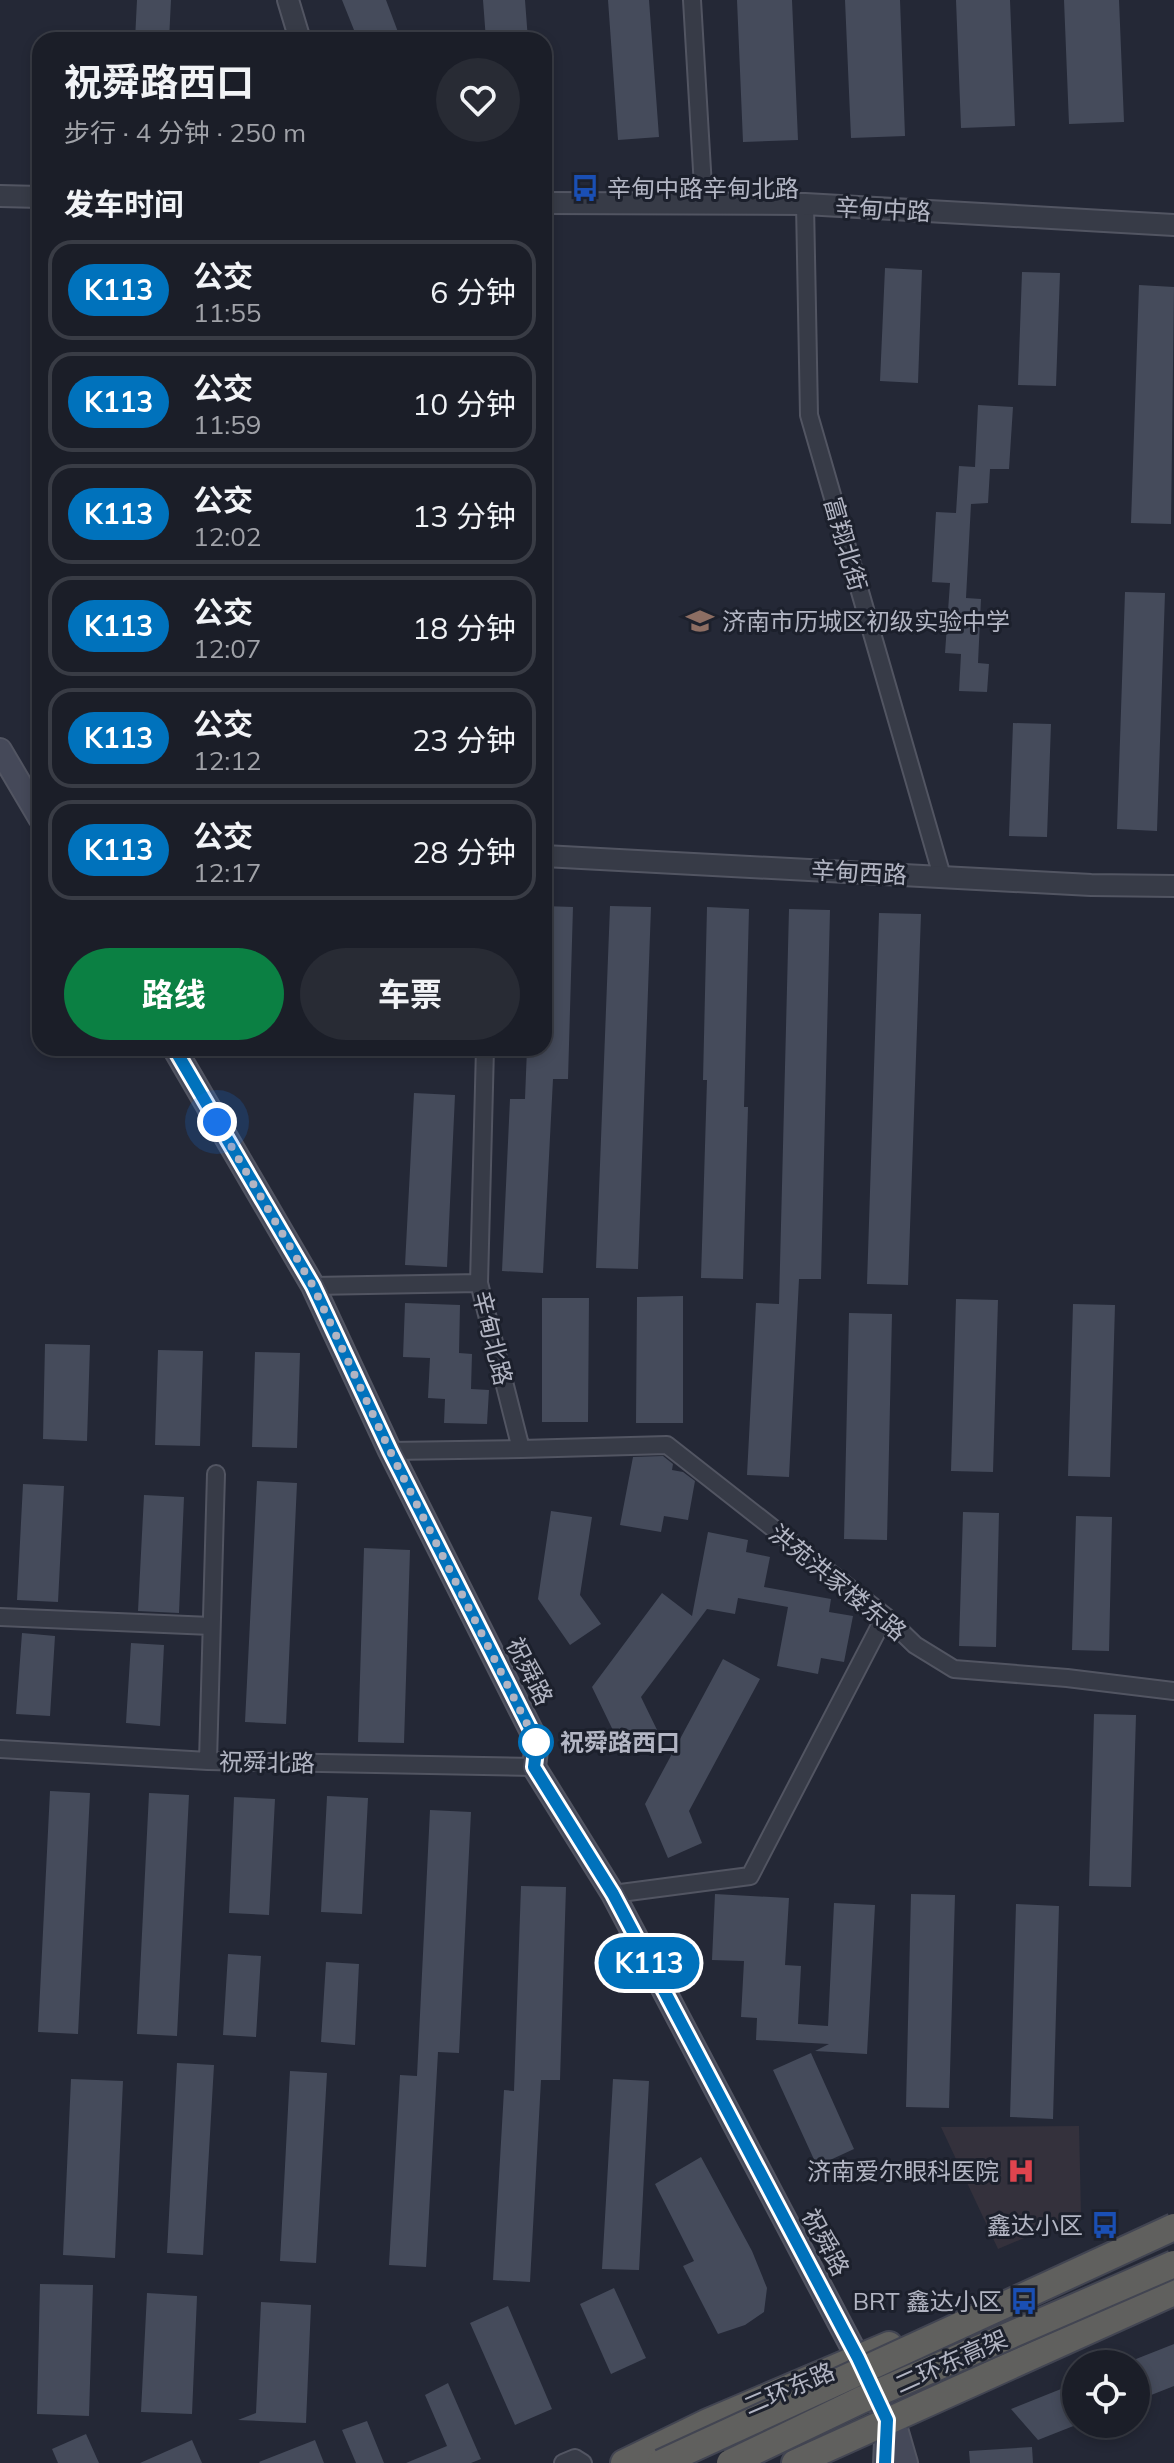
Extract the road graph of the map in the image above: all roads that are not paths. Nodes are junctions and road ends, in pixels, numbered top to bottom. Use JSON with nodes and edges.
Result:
{"nodes":[{"id":1,"x":288,"y":0,"type":"edge"},
{"id":2,"x":692,"y":0,"type":"edge"},
{"id":3,"x":298,"y":32,"type":"edge"},
{"id":4,"x":0,"y":196,"type":"edge"},
{"id":5,"x":32,"y":197,"type":"edge"},
{"id":6,"x":552,"y":203,"type":"edge"},
{"id":7,"x":704,"y":204,"type":"junction"},
{"id":8,"x":805,"y":204,"type":"junction"},
{"id":9,"x":1174,"y":225,"type":"edge"},
{"id":10,"x":0,"y":750,"type":"edge"},
{"id":11,"x":32,"y":804,"type":"edge"},
{"id":12,"x":552,"y":856,"type":"edge"},
{"id":13,"x":942,"y":876,"type":"junction"},
{"id":14,"x":1174,"y":886,"type":"edge"},
{"id":15,"x":179,"y":1056,"type":"edge"},
{"id":16,"x":485,"y":1056,"type":"edge"},
{"id":17,"x":479,"y":1283,"type":"junction"},
{"id":18,"x":313,"y":1286,"type":"junction"},
{"id":19,"x":521,"y":1449,"type":"junction"},
{"id":20,"x":390,"y":1451,"type":"junction"},
{"id":21,"x":216,"y":1474,"type":"dead end"},
{"id":22,"x":885,"y":1616,"type":"junction"},
{"id":23,"x":0,"y":1617,"type":"edge"},
{"id":24,"x":211,"y":1626,"type":"junction"},
{"id":25,"x":1174,"y":1691,"type":"edge"},
{"id":26,"x":0,"y":1749,"type":"edge"},
{"id":27,"x":208,"y":1761,"type":"junction"},
{"id":28,"x":534,"y":1767,"type":"junction"},
{"id":29,"x":613,"y":1894,"type":"junction"},
{"id":30,"x":1174,"y":2219,"type":"edge"},
{"id":31,"x":1174,"y":2227,"type":"edge"},
{"id":32,"x":1174,"y":2264,"type":"edge"},
{"id":33,"x":1174,"y":2292,"type":"edge"},
{"id":34,"x":858,"y":2358,"type":"junction"},
{"id":35,"x":887,"y":2420,"type":"junction"},
{"id":36,"x":563,"y":2463,"type":"edge"},
{"id":37,"x":583,"y":2463,"type":"edge"},
{"id":38,"x":624,"y":2463,"type":"edge"},
{"id":39,"x":661,"y":2463,"type":"edge"},
{"id":40,"x":730,"y":2463,"type":"edge"},
{"id":41,"x":795,"y":2463,"type":"edge"},
{"id":42,"x":885,"y":2463,"type":"edge"},
{"id":43,"x":906,"y":2463,"type":"edge"}],
"edges":[{"from":1,"to":3,"type":"street"},
{"from":2,"to":7,"type":"street"},
{"from":4,"to":5,"type":"street"},
{"from":6,"to":7,"type":"street","name":"辛甸中路"},
{"from":7,"to":8,"type":"street","name":"辛甸中路"},
{"from":8,"to":9,"type":"street","name":"辛甸中路"},
{"from":8,"to":13,"type":"street","name":"富翔北街"},
{"from":10,"to":11,"type":"main road"},
{"from":12,"to":13,"type":"street","name":"辛甸西路"},
{"from":13,"to":14,"type":"street","name":"辛甸西路"},
{"from":15,"to":18,"type":"main road","name":"祝舜路"},
{"from":16,"to":17,"type":"street","name":"辛甸北路"},
{"from":17,"to":18,"type":"street"},
{"from":17,"to":19,"type":"street","name":"辛甸北路"},
{"from":18,"to":20,"type":"main road","name":"祝舜路"},
{"from":19,"to":20,"type":"street"},
{"from":19,"to":22,"type":"street","name":"洪苑洪家楼东路"},
{"from":20,"to":28,"type":"main road","name":"祝舜路"},
{"from":21,"to":24,"type":"street"},
{"from":22,"to":25,"type":"street","name":"洪苑洪家楼东路"},
{"from":22,"to":29,"type":"street"},
{"from":23,"to":24,"type":"street"},
{"from":24,"to":27,"type":"street"},
{"from":26,"to":27,"type":"street","name":"祝舜北路"},
{"from":27,"to":28,"type":"street","name":"祝舜北路"},
{"from":28,"to":29,"type":"main road","name":"祝舜路"},
{"from":29,"to":34,"type":"main road","name":"祝舜路"},
{"from":30,"to":34,"type":"highway","name":"二环东路"},
{"from":31,"to":39,"type":"highway","name":"二环东高架","bridge":true},
{"from":32,"to":40,"type":"highway","name":"二环东高架","bridge":true},
{"from":33,"to":35,"type":"highway"},
{"from":34,"to":35,"type":"main road","name":"祝舜路"},
{"from":34,"to":38,"type":"highway","name":"二环东路"},
{"from":35,"to":41,"type":"highway"},
{"from":35,"to":42,"type":"main road"},
{"from":35,"to":43,"type":"main road","name":"祝舜路"},
{"from":36,"to":37,"type":"street"}]}
